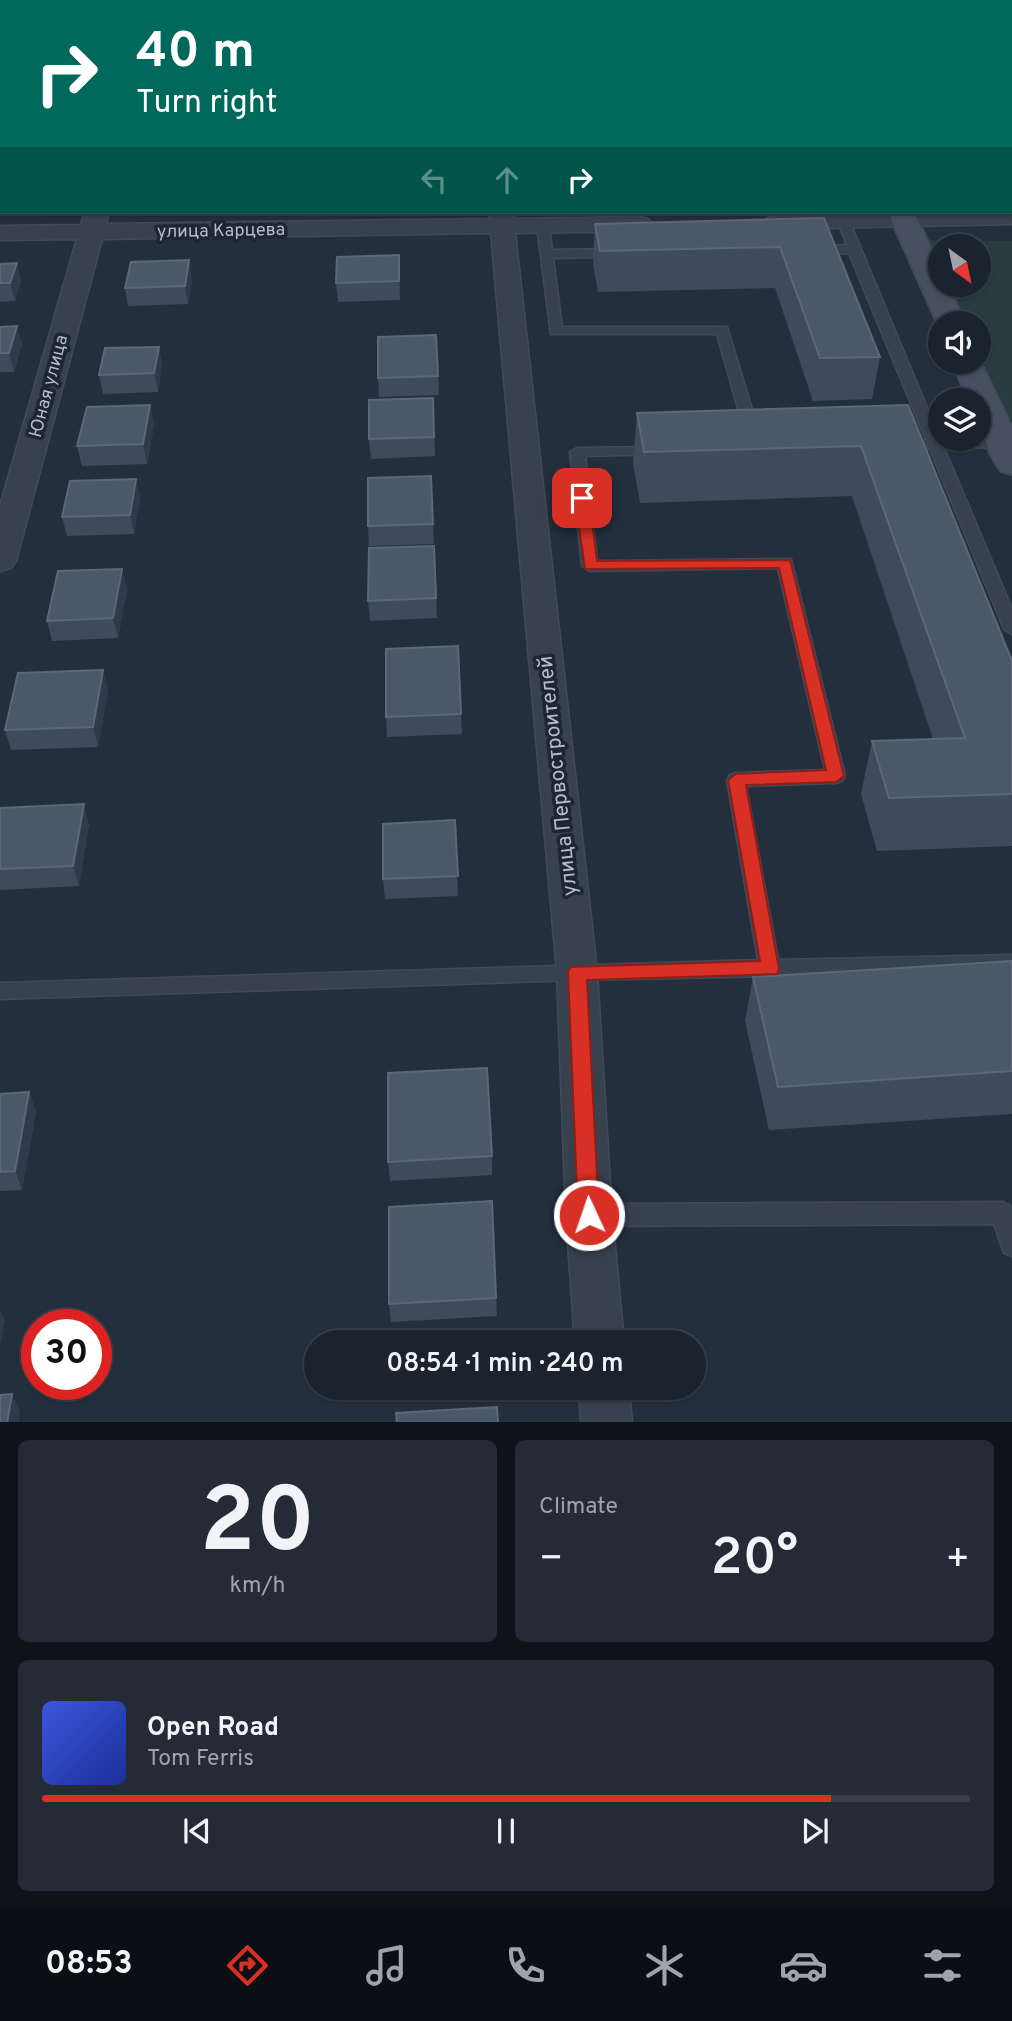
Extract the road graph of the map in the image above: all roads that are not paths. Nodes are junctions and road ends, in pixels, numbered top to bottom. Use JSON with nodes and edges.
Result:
{"nodes":[{"id":1,"x":903,"y":215,"type":"edge"},
{"id":2,"x":1012,"y":217,"type":"edge"},
{"id":3,"x":501,"y":218,"type":"edge"},
{"id":4,"x":843,"y":220,"type":"junction"},
{"id":5,"x":94,"y":222,"type":"edge"},
{"id":6,"x":747,"y":222,"type":"edge"},
{"id":7,"x":666,"y":224,"type":"edge"},
{"id":8,"x":543,"y":226,"type":"junction"},
{"id":9,"x":0,"y":233,"type":"edge"},
{"id":10,"x":854,"y":249,"type":"junction"},
{"id":11,"x":797,"y":251,"type":"edge"},
{"id":12,"x":630,"y":253,"type":"edge"},
{"id":13,"x":547,"y":254,"type":"junction"},
{"id":14,"x":945,"y":311,"type":"edge"},
{"id":15,"x":972,"y":374,"type":"edge"},
{"id":16,"x":928,"y":427,"type":"edge"},
{"id":17,"x":928,"y":444,"type":"edge"},
{"id":18,"x":890,"y":446,"type":"edge"},
{"id":19,"x":756,"y":450,"type":"edge"},
{"id":20,"x":674,"y":451,"type":"edge"},
{"id":21,"x":938,"y":451,"type":"edge"},
{"id":22,"x":1007,"y":453,"type":"edge"},
{"id":23,"x":0,"y":561,"type":"edge"},
{"id":24,"x":1012,"y":629,"type":"edge"},
{"id":25,"x":1012,"y":963,"type":"edge"},
{"id":26,"x":770,"y":969,"type":"junction"},
{"id":27,"x":577,"y":972,"type":"junction"},
{"id":28,"x":0,"y":991,"type":"edge"},
{"id":29,"x":1008,"y":1213,"type":"edge"},
{"id":30,"x":589,"y":1215,"type":"junction"},
{"id":31,"x":1012,"y":1245,"type":"edge"},
{"id":32,"x":599,"y":1330,"type":"edge"},
{"id":33,"x":605,"y":1400,"type":"edge"},
{"id":34,"x":607,"y":1422,"type":"edge"}],
"edges":[{"from":1,"to":2,"type":"street"},
{"from":1,"to":4,"type":"street"},
{"from":1,"to":14,"type":"main road"},
{"from":3,"to":5,"type":"street","name":"улица Карцева"},
{"from":3,"to":8,"type":"street","name":"улица Карцева"},
{"from":3,"to":27,"type":"street","name":"улица Первостроителей"},
{"from":4,"to":6,"type":"street"},
{"from":4,"to":10,"type":"lane"},
{"from":5,"to":9,"type":"street","name":"улица Карцева"},
{"from":5,"to":23,"type":"street","name":"Юная улица"},
{"from":7,"to":8,"type":"street","name":"улица Карцева"},
{"from":8,"to":13,"type":"lane"},
{"from":10,"to":11,"type":"lane"},
{"from":10,"to":16,"type":"lane"},
{"from":12,"to":13,"type":"lane"},
{"from":13,"to":19,"type":"lane"},
{"from":15,"to":22,"type":"main road"},
{"from":17,"to":18,"type":"lane"},
{"from":20,"to":26,"type":"lane"},
{"from":21,"to":24,"type":"lane"},
{"from":25,"to":26,"type":"lane"},
{"from":26,"to":27,"type":"lane"},
{"from":27,"to":28,"type":"lane"},
{"from":27,"to":30,"type":"street","name":"улица Первостроителей"},
{"from":29,"to":30,"type":"lane"},
{"from":29,"to":31,"type":"lane"},
{"from":30,"to":32,"type":"street","name":"улица Первостроителей"},
{"from":33,"to":34,"type":"street"}]}
